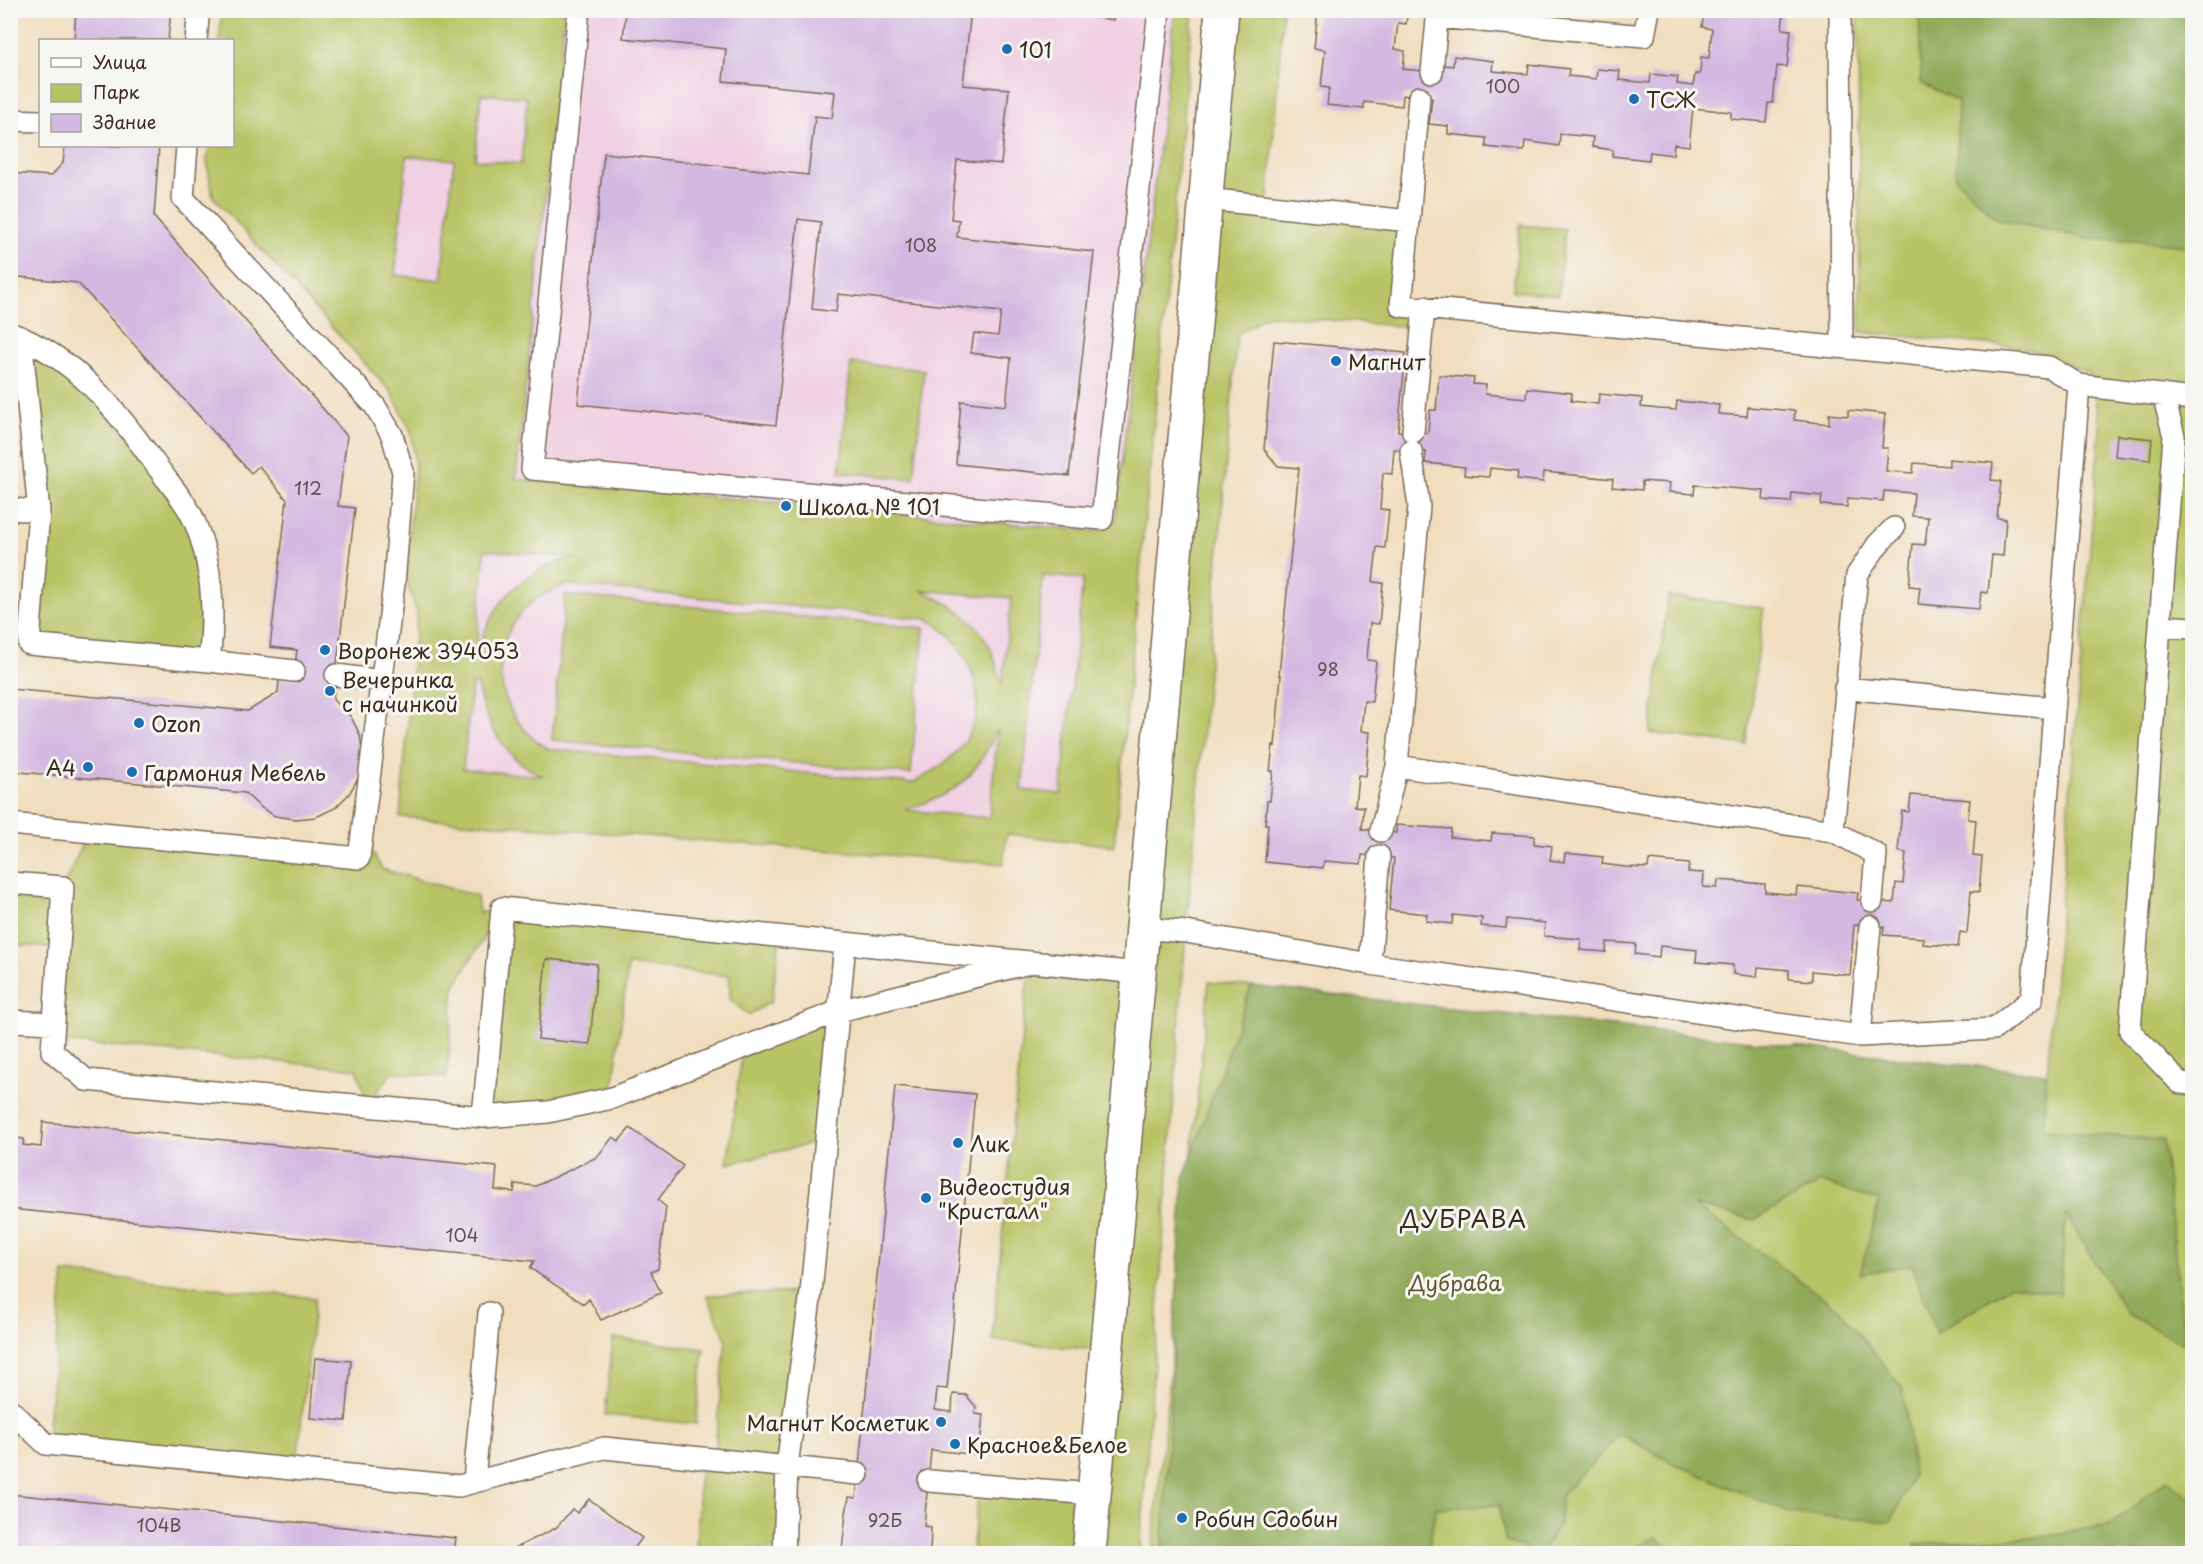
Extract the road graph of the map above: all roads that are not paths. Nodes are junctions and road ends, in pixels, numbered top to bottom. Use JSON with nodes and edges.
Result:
{"nodes":[{"id":1,"x":198,"y":10,"type":"edge"},
{"id":2,"x":579,"y":10,"type":"edge"},
{"id":3,"x":1160,"y":10,"type":"edge"},
{"id":4,"x":1222,"y":10,"type":"edge"},
{"id":5,"x":1649,"y":10,"type":"edge"},
{"id":6,"x":1840,"y":10,"type":"edge"},
{"id":7,"x":1437,"y":14,"type":"edge"},
{"id":8,"x":196,"y":39,"type":"edge"},
{"id":9,"x":1432,"y":72,"type":"dead end"},
{"id":10,"x":1419,"y":97,"type":"dead end"},
{"id":11,"x":10,"y":120,"type":"edge"},
{"id":12,"x":39,"y":121,"type":"edge"},
{"id":13,"x":187,"y":147,"type":"edge"},
{"id":14,"x":1206,"y":199,"type":"junction"},
{"id":15,"x":1409,"y":221,"type":"junction"},
{"id":16,"x":1424,"y":307,"type":"junction"},
{"id":17,"x":16,"y":335,"type":"edge"},
{"id":18,"x":1842,"y":347,"type":"junction"},
{"id":19,"x":2079,"y":386,"type":"junction"},
{"id":20,"x":2163,"y":395,"type":"junction"},
{"id":21,"x":2193,"y":399,"type":"edge"},
{"id":22,"x":10,"y":508,"type":"edge"},
{"id":23,"x":39,"y":511,"type":"junction"},
{"id":24,"x":1894,"y":528,"type":"dead end"},
{"id":25,"x":2162,"y":626,"type":"junction"},
{"id":26,"x":2193,"y":628,"type":"edge"},
{"id":27,"x":209,"y":661,"type":"junction"},
{"id":28,"x":294,"y":671,"type":"dead end"},
{"id":29,"x":336,"y":675,"type":"dead end"},
{"id":30,"x":382,"y":681,"type":"junction"},
{"id":31,"x":1845,"y":688,"type":"junction"},
{"id":32,"x":2054,"y":708,"type":"junction"},
{"id":33,"x":1397,"y":766,"type":"junction"},
{"id":34,"x":10,"y":824,"type":"edge"},
{"id":35,"x":1381,"y":831,"type":"dead end"},
{"id":36,"x":1833,"y":831,"type":"junction"},
{"id":37,"x":1379,"y":856,"type":"dead end"},
{"id":38,"x":10,"y":883,"type":"edge"},
{"id":39,"x":1872,"y":901,"type":"dead end"},
{"id":40,"x":1870,"y":926,"type":"dead end"},
{"id":41,"x":1142,"y":928,"type":"junction"},
{"id":42,"x":845,"y":944,"type":"junction"},
{"id":43,"x":1029,"y":963,"type":"junction"},
{"id":44,"x":1370,"y":964,"type":"junction"},
{"id":45,"x":1137,"y":973,"type":"junction"},
{"id":46,"x":839,"y":1011,"type":"junction"},
{"id":47,"x":10,"y":1021,"type":"edge"},
{"id":48,"x":54,"y":1023,"type":"junction"},
{"id":49,"x":1860,"y":1036,"type":"junction"},
{"id":50,"x":2193,"y":1084,"type":"edge"},
{"id":51,"x":483,"y":1117,"type":"junction"},
{"id":52,"x":489,"y":1313,"type":"dead end"},
{"id":53,"x":10,"y":1410,"type":"edge"},
{"id":54,"x":787,"y":1467,"type":"junction"},
{"id":55,"x":858,"y":1474,"type":"dead end"},
{"id":56,"x":474,"y":1480,"type":"junction"},
{"id":57,"x":928,"y":1480,"type":"dead end"},
{"id":58,"x":1093,"y":1494,"type":"junction"},
{"id":59,"x":784,"y":1554,"type":"edge"},
{"id":60,"x":1089,"y":1554,"type":"edge"}],
"edges":[{"from":1,"to":8,"type":"lane"},
{"from":2,"to":3,"type":"lane"},
{"from":4,"to":14,"type":"street"},
{"from":5,"to":7,"type":"lane"},
{"from":6,"to":18,"type":"lane"},
{"from":7,"to":9,"type":"lane"},
{"from":10,"to":15,"type":"lane"},
{"from":11,"to":12,"type":"lane"},
{"from":13,"to":30,"type":"lane"},
{"from":14,"to":15,"type":"lane"},
{"from":14,"to":41,"type":"street"},
{"from":15,"to":16,"type":"lane"},
{"from":16,"to":18,"type":"lane"},
{"from":16,"to":33,"type":"lane"},
{"from":17,"to":23,"type":"lane"},
{"from":17,"to":27,"type":"lane"},
{"from":18,"to":19,"type":"lane"},
{"from":19,"to":20,"type":"lane"},
{"from":19,"to":32,"type":"lane"},
{"from":20,"to":21,"type":"lane"},
{"from":20,"to":25,"type":"lane"},
{"from":22,"to":23,"type":"lane"},
{"from":23,"to":27,"type":"lane"},
{"from":24,"to":31,"type":"lane"},
{"from":25,"to":26,"type":"lane"},
{"from":25,"to":50,"type":"lane"},
{"from":27,"to":28,"type":"lane"},
{"from":29,"to":30,"type":"lane"},
{"from":30,"to":34,"type":"lane"},
{"from":31,"to":32,"type":"lane"},
{"from":31,"to":36,"type":"lane"},
{"from":32,"to":49,"type":"lane"},
{"from":33,"to":35,"type":"lane"},
{"from":33,"to":36,"type":"lane"},
{"from":36,"to":39,"type":"lane"},
{"from":37,"to":44,"type":"lane"},
{"from":38,"to":48,"type":"lane"},
{"from":40,"to":49,"type":"lane"},
{"from":41,"to":44,"type":"lane"},
{"from":41,"to":45,"type":"street"},
{"from":42,"to":43,"type":"lane"},
{"from":42,"to":46,"type":"lane"},
{"from":42,"to":51,"type":"lane"},
{"from":43,"to":45,"type":"lane"},
{"from":43,"to":46,"type":"lane"},
{"from":44,"to":49,"type":"lane"},
{"from":45,"to":58,"type":"street"},
{"from":46,"to":51,"type":"lane"},
{"from":46,"to":54,"type":"lane"},
{"from":47,"to":48,"type":"lane"},
{"from":48,"to":51,"type":"lane"},
{"from":52,"to":56,"type":"lane"},
{"from":53,"to":56,"type":"lane"},
{"from":54,"to":55,"type":"lane"},
{"from":54,"to":56,"type":"lane"},
{"from":54,"to":59,"type":"lane"},
{"from":57,"to":58,"type":"lane"},
{"from":58,"to":60,"type":"street"}]}
